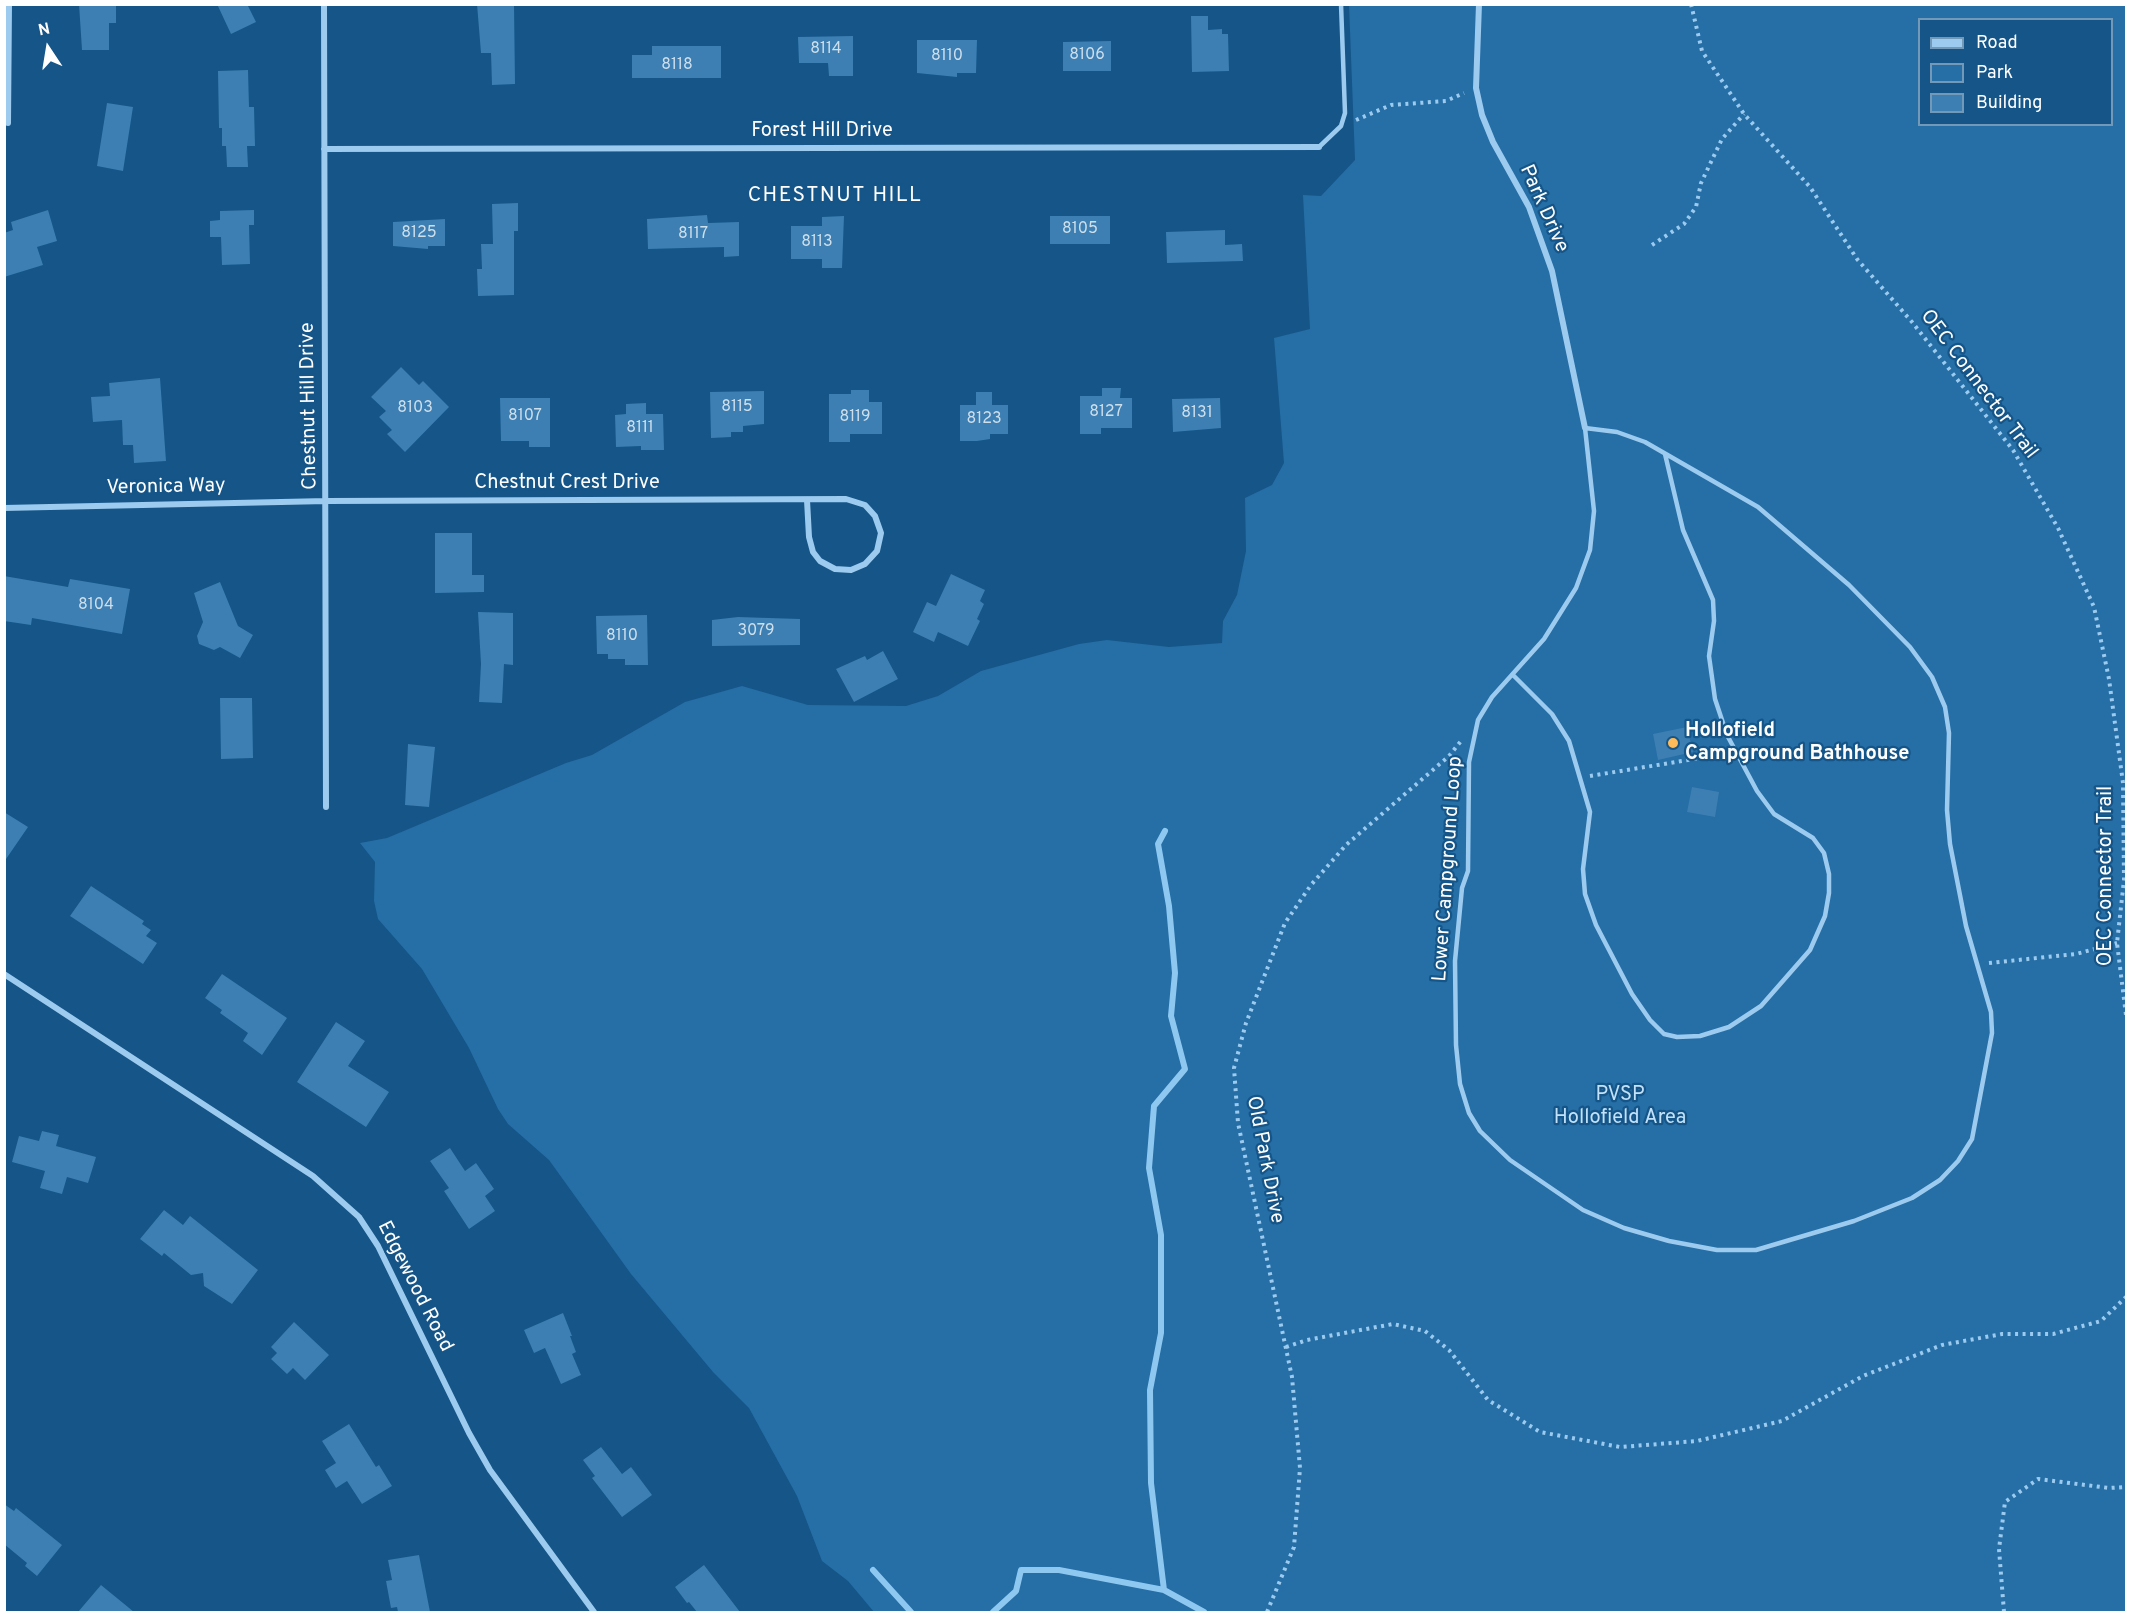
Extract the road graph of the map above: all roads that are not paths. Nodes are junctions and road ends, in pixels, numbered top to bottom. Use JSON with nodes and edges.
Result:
{"nodes":[{"id":1,"x":9,"y":4,"type":"edge"},
{"id":2,"x":324,"y":4,"type":"edge"},
{"id":3,"x":1341,"y":4,"type":"edge"},
{"id":4,"x":1479,"y":4,"type":"edge"},
{"id":5,"x":8,"y":123,"type":"dead end"},
{"id":6,"x":1319,"y":147,"type":"joint"},
{"id":7,"x":324,"y":149,"type":"junction"},
{"id":8,"x":1585,"y":428,"type":"junction"},
{"id":9,"x":1665,"y":454,"type":"junction"},
{"id":10,"x":807,"y":500,"type":"junction"},
{"id":11,"x":327,"y":501,"type":"junction"},
{"id":12,"x":4,"y":508,"type":"edge"},
{"id":13,"x":1513,"y":675,"type":"junction"},
{"id":14,"x":326,"y":807,"type":"dead end"},
{"id":15,"x":4,"y":974,"type":"edge"},
{"id":16,"x":594,"y":1612,"type":"edge"}],
"edges":[{"from":1,"to":5,"type":"street"},
{"from":2,"to":7,"type":"street","name":"Chestnut Hill Drive"},
{"from":3,"to":6,"type":"lane"},
{"from":4,"to":8,"type":"street","name":"Park Drive"},
{"from":6,"to":7,"type":"street","name":"Forest Hill Drive"},
{"from":7,"to":11,"type":"street","name":"Chestnut Hill Drive"},
{"from":8,"to":9,"type":"lane","name":"Lower Campground Loop"},
{"from":8,"to":13,"type":"lane"},
{"from":9,"to":13,"type":"lane"},
{"from":9,"to":13,"type":"lane","name":"Lower Campground Loop"},
{"from":10,"to":10,"type":"street","name":"Chestnut Crest Drive"},
{"from":10,"to":11,"type":"street","name":"Chestnut Crest Drive"},
{"from":11,"to":12,"type":"street","name":"Veronica Way"},
{"from":11,"to":14,"type":"street","name":"Chestnut Hill Drive"},
{"from":15,"to":16,"type":"street","name":"Edgewood Road"}]}
